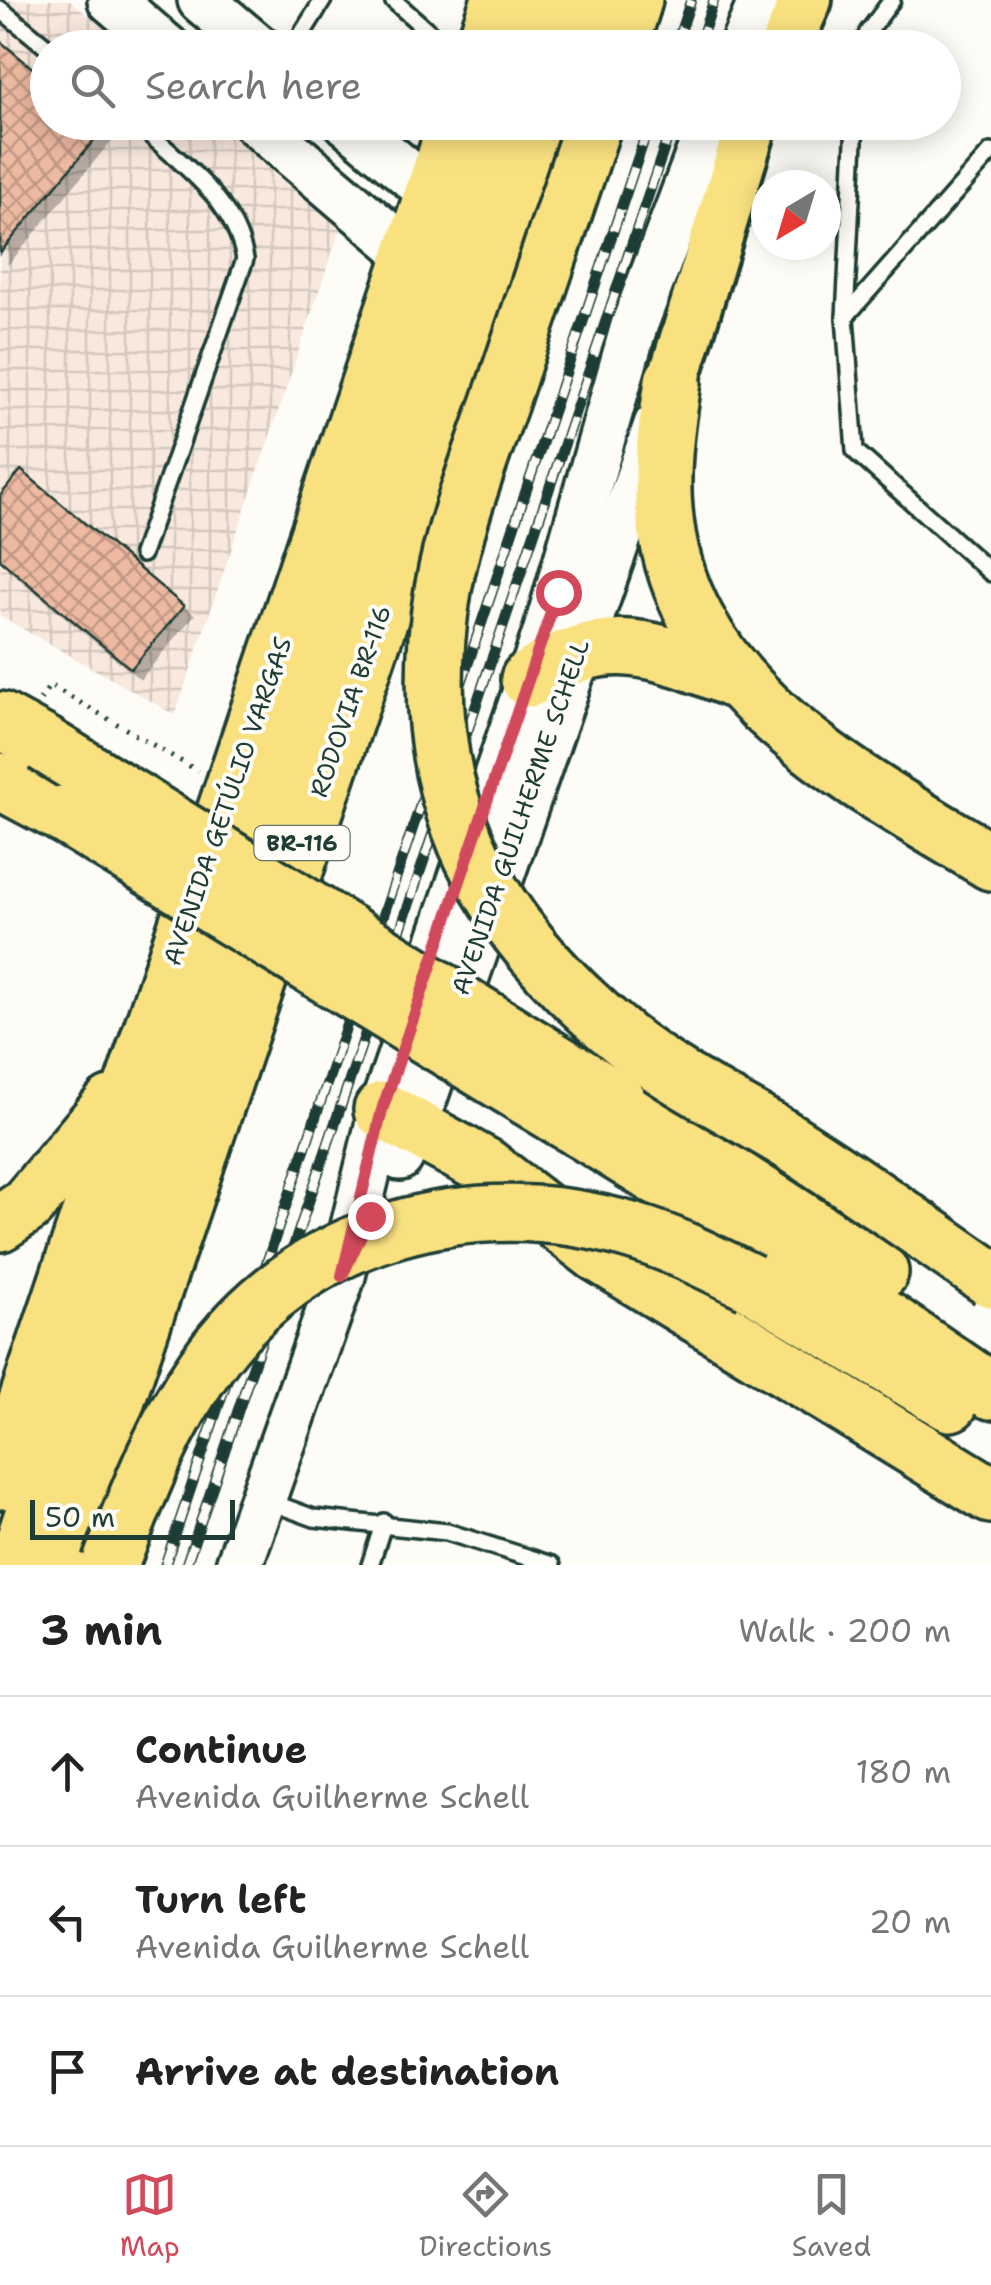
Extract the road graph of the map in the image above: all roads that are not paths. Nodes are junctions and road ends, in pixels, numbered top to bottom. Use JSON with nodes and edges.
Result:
{"nodes":[{"id":1,"x":322,"y":0,"type":"edge"},
{"id":2,"x":392,"y":0,"type":"edge"},
{"id":3,"x":500,"y":0,"type":"edge"},
{"id":4,"x":542,"y":0,"type":"edge"},
{"id":5,"x":588,"y":0,"type":"edge"},
{"id":6,"x":634,"y":0,"type":"edge"},
{"id":7,"x":762,"y":0,"type":"edge"},
{"id":8,"x":780,"y":0,"type":"edge"},
{"id":9,"x":806,"y":0,"type":"edge"},
{"id":10,"x":892,"y":0,"type":"edge"},
{"id":11,"x":0,"y":9,"type":"edge"},
{"id":12,"x":166,"y":16,"type":"edge"},
{"id":13,"x":206,"y":30,"type":"edge"},
{"id":14,"x":304,"y":30,"type":"edge"},
{"id":15,"x":426,"y":30,"type":"edge"},
{"id":16,"x":489,"y":30,"type":"edge"},
{"id":17,"x":531,"y":30,"type":"edge"},
{"id":18,"x":578,"y":30,"type":"edge"},
{"id":19,"x":625,"y":30,"type":"edge"},
{"id":20,"x":750,"y":30,"type":"edge"},
{"id":21,"x":773,"y":30,"type":"edge"},
{"id":22,"x":793,"y":30,"type":"edge"},
{"id":23,"x":870,"y":30,"type":"edge"},
{"id":24,"x":30,"y":33,"type":"edge"},
{"id":25,"x":156,"y":140,"type":"edge"},
{"id":26,"x":276,"y":140,"type":"edge"},
{"id":27,"x":369,"y":140,"type":"edge"},
{"id":28,"x":451,"y":140,"type":"edge"},
{"id":29,"x":492,"y":140,"type":"edge"},
{"id":30,"x":541,"y":140,"type":"edge"},
{"id":31,"x":588,"y":140,"type":"edge"},
{"id":32,"x":733,"y":140,"type":"edge"},
{"id":33,"x":737,"y":140,"type":"edge"},
{"id":34,"x":854,"y":140,"type":"edge"},
{"id":35,"x":991,"y":152,"type":"edge"},
{"id":36,"x":433,"y":194,"type":"junction"},
{"id":37,"x":411,"y":255,"type":"junction"},
{"id":38,"x":845,"y":316,"type":"junction"},
{"id":39,"x":673,"y":381,"type":"junction"},
{"id":40,"x":142,"y":554,"type":"dead end"},
{"id":41,"x":991,"y":574,"type":"edge"},
{"id":42,"x":578,"y":651,"type":"junction"},
{"id":43,"x":528,"y":679,"type":"junction"},
{"id":44,"x":734,"y":680,"type":"junction"},
{"id":45,"x":22,"y":732,"type":"edge"},
{"id":46,"x":0,"y":781,"type":"edge"},
{"id":47,"x":991,"y":862,"type":"edge"},
{"id":48,"x":136,"y":1070,"type":"junction"},
{"id":49,"x":604,"y":1118,"type":"junction"},
{"id":50,"x":398,"y":1119,"type":"junction"},
{"id":51,"x":0,"y":1223,"type":"edge"},
{"id":52,"x":991,"y":1279,"type":"edge"},
{"id":53,"x":991,"y":1344,"type":"edge"},
{"id":54,"x":991,"y":1391,"type":"edge"},
{"id":55,"x":991,"y":1427,"type":"edge"},
{"id":56,"x":0,"y":1481,"type":"edge"},
{"id":57,"x":991,"y":1495,"type":"edge"},
{"id":58,"x":261,"y":1499,"type":"junction"},
{"id":59,"x":384,"y":1522,"type":"junction"},
{"id":60,"x":16,"y":1565,"type":"edge"},
{"id":61,"x":61,"y":1565,"type":"edge"},
{"id":62,"x":110,"y":1565,"type":"edge"},
{"id":63,"x":239,"y":1565,"type":"edge"},
{"id":64,"x":370,"y":1565,"type":"edge"},
{"id":65,"x":552,"y":1565,"type":"edge"}],
"edges":[{"from":1,"to":14,"type":"lane"},
{"from":2,"to":15,"type":"lane"},
{"from":3,"to":16,"type":"highway"},
{"from":4,"to":17,"type":"highway"},
{"from":5,"to":18,"type":"highway"},
{"from":6,"to":19,"type":"highway"},
{"from":7,"to":20,"type":"main road"},
{"from":8,"to":21,"type":"main road"},
{"from":9,"to":22,"type":"main road"},
{"from":10,"to":23,"type":"lane"},
{"from":11,"to":24,"type":"lane"},
{"from":12,"to":13,"type":"main road"},
{"from":25,"to":40,"type":"lane"},
{"from":26,"to":37,"type":"main road"},
{"from":27,"to":36,"type":"main road"},
{"from":28,"to":36,"type":"highway","name":"AVENIDA GETÚLIO VARGAS"},
{"from":29,"to":60,"type":"highway","name":"RODOVIA BR-116","number":"BR-116"},
{"from":30,"to":61,"type":"highway","name":"RODOVIA BR-116","number":"BR-116"},
{"from":31,"to":52,"type":"highway","bridge":true},
{"from":32,"to":43,"type":"main road","name":"AVENIDA GUILHERME SCHELL"},
{"from":33,"to":39,"type":"main road","name":"AVENIDA GUILHERME SCHELL"},
{"from":34,"to":38,"type":"lane"},
{"from":35,"to":38,"type":"lane"},
{"from":36,"to":37,"type":"highway","name":"AVENIDA GETÚLIO VARGAS"},
{"from":37,"to":48,"type":"highway","name":"AVENIDA GETÚLIO VARGAS"},
{"from":38,"to":41,"type":"lane"},
{"from":39,"to":42,"type":"main road","name":"AVENIDA GUILHERME SCHELL"},
{"from":39,"to":44,"type":"highway"},
{"from":42,"to":43,"type":"highway"},
{"from":42,"to":44,"type":"highway"},
{"from":42,"to":50,"type":"main road","name":"AVENIDA GUILHERME SCHELL"},
{"from":43,"to":50,"type":"main road","name":"AVENIDA GUILHERME SCHELL"},
{"from":44,"to":47,"type":"highway"},
{"from":45,"to":49,"type":"highway","bridge":true},
{"from":46,"to":49,"type":"highway","bridge":true},
{"from":48,"to":51,"type":"highway"},
{"from":48,"to":56,"type":"highway","name":"AVENIDA GETÚLIO VARGAS"},
{"from":49,"to":53,"type":"highway"},
{"from":49,"to":54,"type":"highway"},
{"from":50,"to":57,"type":"highway"},
{"from":50,"to":58,"type":"main road","name":"AVENIDA GUILHERME SCHELL"},
{"from":55,"to":62,"type":"highway","bridge":true},
{"from":58,"to":59,"type":"lane"},
{"from":58,"to":63,"type":"main road","name":"AVENIDA GUILHERME SCHELL"},
{"from":59,"to":64,"type":"lane"},
{"from":59,"to":65,"type":"lane"}]}
